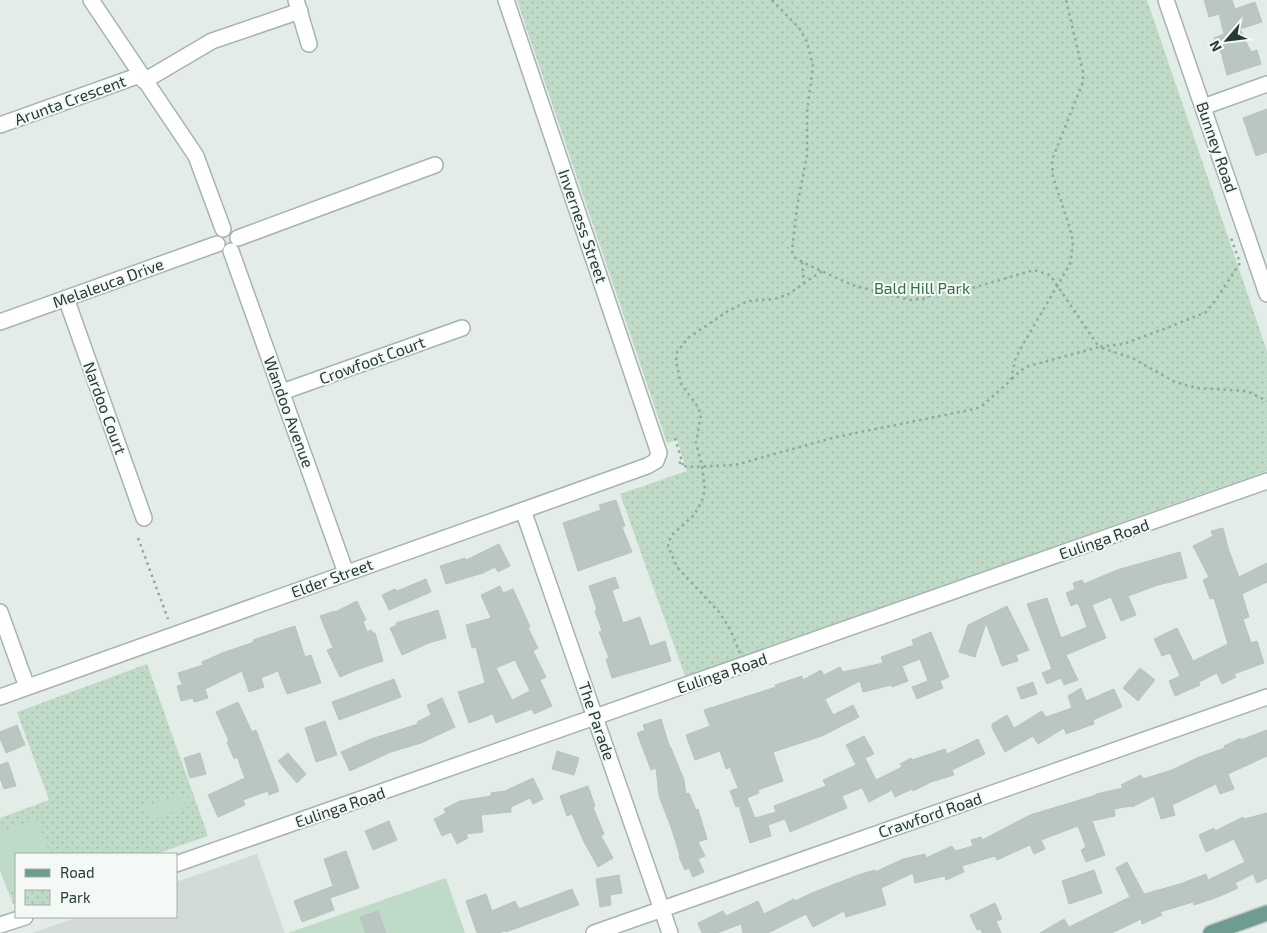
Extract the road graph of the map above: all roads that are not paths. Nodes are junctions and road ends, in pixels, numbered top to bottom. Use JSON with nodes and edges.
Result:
{"nodes":[{"id":1,"x":91,"y":0,"type":"edge"},
{"id":2,"x":506,"y":0,"type":"edge"},
{"id":3,"x":1166,"y":0,"type":"edge"},
{"id":4,"x":298,"y":6,"type":"edge"},
{"id":5,"x":309,"y":44,"type":"dead end"},
{"id":6,"x":142,"y":78,"type":"junction"},
{"id":7,"x":1267,"y":84,"type":"edge"},
{"id":8,"x":1203,"y":107,"type":"junction"},
{"id":9,"x":0,"y":125,"type":"edge"},
{"id":10,"x":435,"y":165,"type":"dead end"},
{"id":11,"x":223,"y":229,"type":"junction"},
{"id":12,"x":217,"y":244,"type":"junction"},
{"id":13,"x":234,"y":244,"type":"junction"},
{"id":14,"x":1260,"y":251,"type":"edge"},
{"id":15,"x":1267,"y":294,"type":"edge"},
{"id":16,"x":66,"y":298,"type":"junction"},
{"id":17,"x":0,"y":322,"type":"edge"},
{"id":18,"x":462,"y":328,"type":"dead end"},
{"id":19,"x":282,"y":392,"type":"junction"},
{"id":20,"x":659,"y":453,"type":"joint"},
{"id":21,"x":1267,"y":481,"type":"edge"},
{"id":22,"x":523,"y":510,"type":"junction"},
{"id":23,"x":144,"y":518,"type":"dead end"},
{"id":24,"x":346,"y":574,"type":"junction"},
{"id":25,"x":0,"y":612,"type":"edge"},
{"id":26,"x":27,"y":687,"type":"junction"},
{"id":27,"x":0,"y":697,"type":"edge"},
{"id":28,"x":1267,"y":697,"type":"edge"},
{"id":29,"x":595,"y":717,"type":"junction"},
{"id":30,"x":178,"y":863,"type":"edge"},
{"id":31,"x":662,"y":909,"type":"junction"},
{"id":32,"x":1267,"y":913,"type":"edge"},
{"id":33,"x":22,"y":918,"type":"edge"},
{"id":34,"x":0,"y":926,"type":"edge"},
{"id":35,"x":594,"y":933,"type":"edge"},
{"id":36,"x":670,"y":933,"type":"edge"},
{"id":37,"x":1211,"y":933,"type":"edge"}],
"edges":[{"from":1,"to":6,"type":"street"},
{"from":2,"to":20,"type":"street","name":"Inverness Street"},
{"from":3,"to":8,"type":"street","name":"Bunney Road"},
{"from":4,"to":5,"type":"street","name":"Arunta Crescent"},
{"from":4,"to":6,"type":"street","name":"Arunta Crescent"},
{"from":6,"to":9,"type":"street","name":"Arunta Crescent"},
{"from":6,"to":11,"type":"street"},
{"from":7,"to":8,"type":"street"},
{"from":8,"to":14,"type":"street","name":"Bunney Road"},
{"from":10,"to":13,"type":"street"},
{"from":11,"to":12,"type":"street"},
{"from":11,"to":13,"type":"street"},
{"from":12,"to":13,"type":"street"},
{"from":12,"to":16,"type":"street","name":"Melaleuca Drive"},
{"from":13,"to":19,"type":"street","name":"Wandoo Avenue"},
{"from":14,"to":15,"type":"street","name":"Bunney Road"},
{"from":16,"to":17,"type":"street","name":"Melaleuca Drive"},
{"from":16,"to":23,"type":"street","name":"Nardoo Court"},
{"from":18,"to":19,"type":"street","name":"Crowfoot Court"},
{"from":19,"to":24,"type":"street","name":"Wandoo Avenue"},
{"from":20,"to":22,"type":"street","name":"Elder Street"},
{"from":21,"to":29,"type":"street","name":"Eulinga Road"},
{"from":22,"to":24,"type":"street","name":"Elder Street"},
{"from":22,"to":29,"type":"street","name":"The Parade"},
{"from":24,"to":26,"type":"street","name":"Elder Street"},
{"from":25,"to":26,"type":"street"},
{"from":26,"to":27,"type":"street","name":"Elder Street"},
{"from":28,"to":31,"type":"street","name":"Crawford Road"},
{"from":29,"to":30,"type":"street","name":"Eulinga Road"},
{"from":29,"to":31,"type":"street","name":"The Parade"},
{"from":31,"to":35,"type":"street","name":"Crawford Road"},
{"from":31,"to":36,"type":"street","name":"The Parade"},
{"from":32,"to":37,"type":"main road"},
{"from":33,"to":34,"type":"street"}]}
